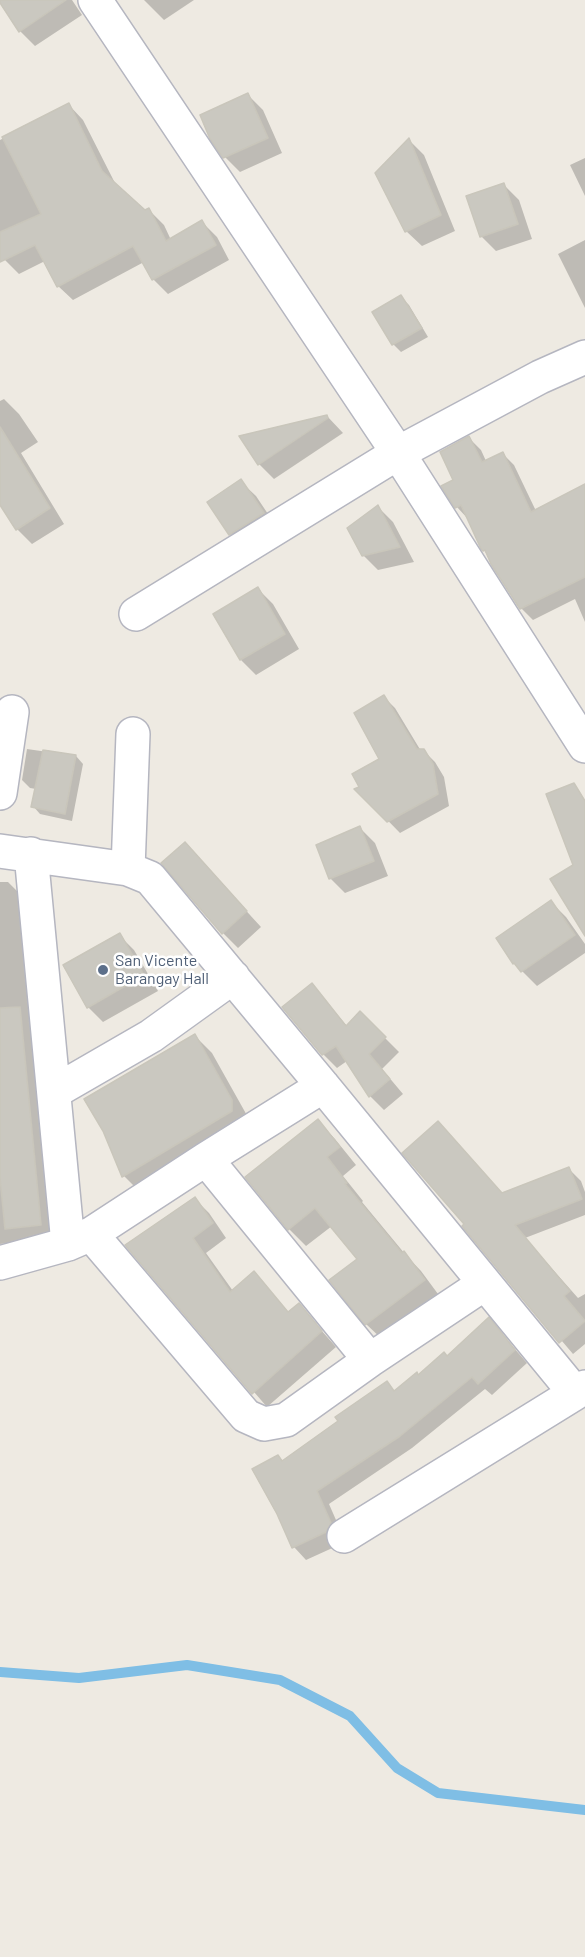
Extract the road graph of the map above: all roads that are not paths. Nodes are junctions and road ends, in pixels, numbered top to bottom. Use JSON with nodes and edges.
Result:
{"nodes":[{"id":1,"x":95,"y":0,"type":"edge"},
{"id":2,"x":585,"y":357,"type":"edge"},
{"id":3,"x":398,"y":453,"type":"junction"},
{"id":4,"x":136,"y":614,"type":"dead end"},
{"id":5,"x":12,"y":712,"type":"dead end"},
{"id":6,"x":133,"y":734,"type":"dead end"},
{"id":7,"x":585,"y":746,"type":"edge"},
{"id":8,"x":0,"y":794,"type":"edge"},
{"id":9,"x":16,"y":853,"type":"edge"},
{"id":10,"x":128,"y":869,"type":"junction"},
{"id":11,"x":233,"y":977,"type":"junction"},
{"id":12,"x":323,"y":1086,"type":"junction"},
{"id":13,"x":54,"y":1092,"type":"junction"},
{"id":14,"x":206,"y":1159,"type":"junction"},
{"id":15,"x":79,"y":1239,"type":"junction"},
{"id":16,"x":0,"y":1263,"type":"edge"},
{"id":17,"x":484,"y":1284,"type":"junction"},
{"id":18,"x":370,"y":1360,"type":"junction"},
{"id":19,"x":580,"y":1390,"type":"edge"},
{"id":20,"x":344,"y":1536,"type":"dead end"}],
"edges":[{"from":1,"to":3,"type":"street"},
{"from":2,"to":3,"type":"street"},
{"from":3,"to":4,"type":"street"},
{"from":3,"to":7,"type":"street"},
{"from":5,"to":8,"type":"street"},
{"from":6,"to":10,"type":"street"},
{"from":9,"to":10,"type":"street"},
{"from":9,"to":13,"type":"street"},
{"from":10,"to":11,"type":"street"},
{"from":11,"to":12,"type":"street"},
{"from":11,"to":13,"type":"street"},
{"from":12,"to":14,"type":"street"},
{"from":12,"to":17,"type":"street"},
{"from":13,"to":15,"type":"street"},
{"from":14,"to":15,"type":"street"},
{"from":14,"to":18,"type":"street"},
{"from":15,"to":16,"type":"street"},
{"from":15,"to":18,"type":"street"},
{"from":17,"to":18,"type":"street"},
{"from":17,"to":19,"type":"street"},
{"from":19,"to":20,"type":"street"}]}
